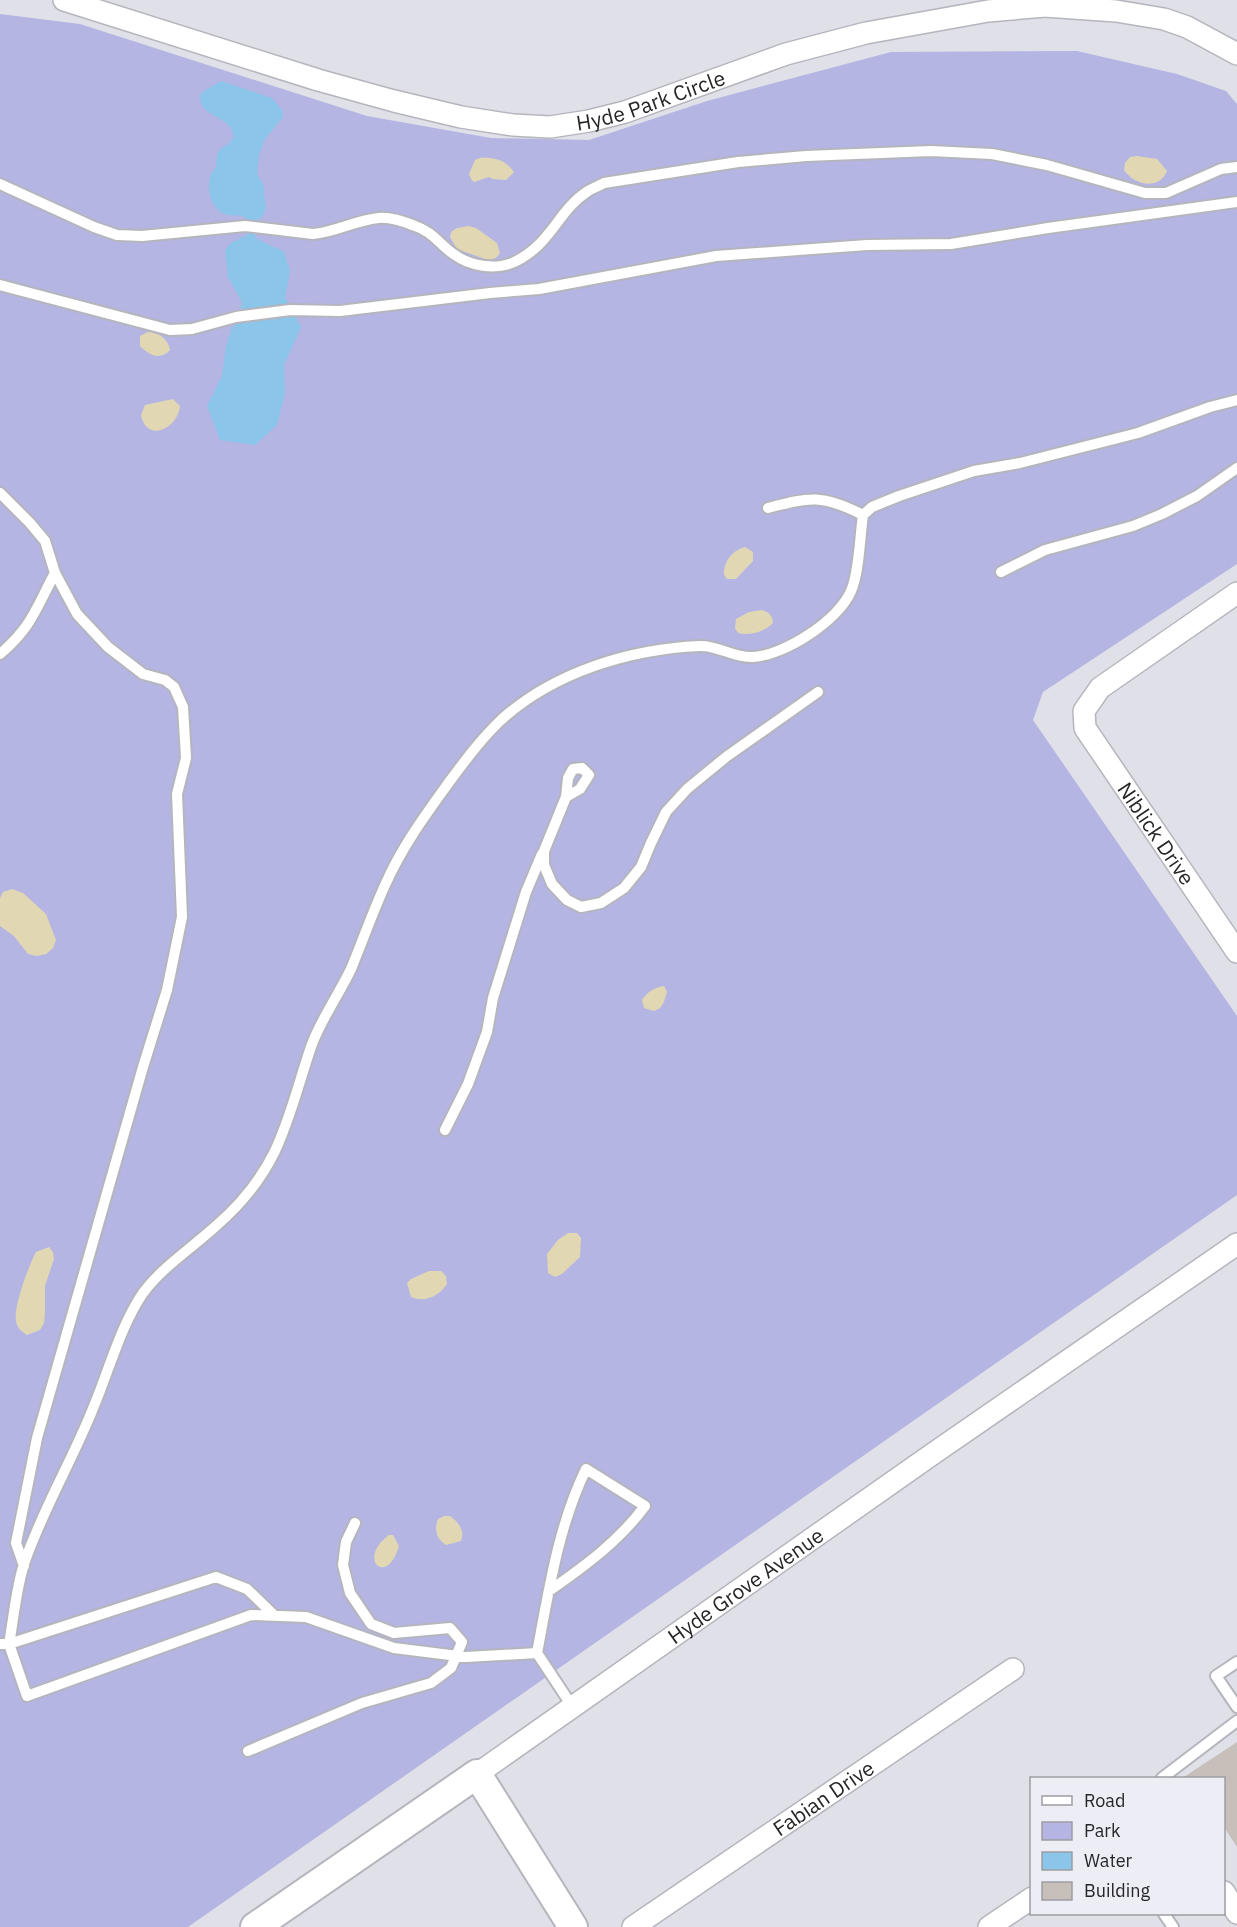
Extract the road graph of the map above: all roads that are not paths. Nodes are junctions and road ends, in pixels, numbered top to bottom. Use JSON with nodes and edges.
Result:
{"nodes":[{"id":1,"x":64,"y":0,"type":"edge"},
{"id":2,"x":1237,"y":54,"type":"edge"},
{"id":3,"x":1237,"y":167,"type":"edge"},
{"id":4,"x":0,"y":184,"type":"edge"},
{"id":5,"x":1237,"y":202,"type":"edge"},
{"id":6,"x":0,"y":285,"type":"edge"},
{"id":7,"x":1237,"y":400,"type":"edge"},
{"id":8,"x":1237,"y":468,"type":"edge"},
{"id":9,"x":0,"y":493,"type":"edge"},
{"id":10,"x":768,"y":508,"type":"dead end"},
{"id":11,"x":863,"y":515,"type":"junction"},
{"id":12,"x":1001,"y":572,"type":"dead end"},
{"id":13,"x":55,"y":573,"type":"junction"},
{"id":14,"x":1234,"y":601,"type":"edge"},
{"id":15,"x":0,"y":654,"type":"edge"},
{"id":16,"x":818,"y":692,"type":"dead end"},
{"id":17,"x":566,"y":797,"type":"dead end"},
{"id":18,"x":544,"y":851,"type":"junction"},
{"id":19,"x":1237,"y":952,"type":"edge"},
{"id":20,"x":445,"y":1130,"type":"dead end"},
{"id":21,"x":1237,"y":1244,"type":"edge"},
{"id":22,"x":355,"y":1523,"type":"dead end"},
{"id":23,"x":24,"y":1566,"type":"junction"},
{"id":24,"x":549,"y":1591,"type":"junction"},
{"id":25,"x":275,"y":1616,"type":"junction"},
{"id":26,"x":4,"y":1644,"type":"edge"},
{"id":27,"x":537,"y":1653,"type":"junction"},
{"id":28,"x":456,"y":1655,"type":"junction"},
{"id":29,"x":1237,"y":1662,"type":"edge"},
{"id":30,"x":1013,"y":1669,"type":"dead end"},
{"id":31,"x":572,"y":1706,"type":"junction"},
{"id":32,"x":1237,"y":1707,"type":"edge"},
{"id":33,"x":1237,"y":1721,"type":"edge"},
{"id":34,"x":248,"y":1751,"type":"dead end"},
{"id":35,"x":477,"y":1774,"type":"junction"},
{"id":36,"x":1165,"y":1777,"type":"edge"},
{"id":37,"x":1030,"y":1899,"type":"edge"},
{"id":38,"x":255,"y":1927,"type":"edge"},
{"id":39,"x":573,"y":1927,"type":"edge"},
{"id":40,"x":633,"y":1927,"type":"edge"},
{"id":41,"x":989,"y":1927,"type":"edge"}],
"edges":[{"from":1,"to":2,"type":"street","name":"Hyde Park Circle"},
{"from":3,"to":4,"type":"lane"},
{"from":5,"to":6,"type":"lane"},
{"from":7,"to":11,"type":"lane"},
{"from":8,"to":12,"type":"lane"},
{"from":9,"to":13,"type":"lane"},
{"from":10,"to":11,"type":"lane"},
{"from":11,"to":23,"type":"lane"},
{"from":13,"to":15,"type":"lane"},
{"from":13,"to":23,"type":"lane"},
{"from":14,"to":19,"type":"street","name":"Niblick Drive"},
{"from":16,"to":18,"type":"lane"},
{"from":17,"to":18,"type":"lane"},
{"from":18,"to":20,"type":"lane"},
{"from":21,"to":31,"type":"street","name":"Hyde Grove Avenue"},
{"from":22,"to":28,"type":"lane"},
{"from":23,"to":26,"type":"lane"},
{"from":24,"to":24,"type":"lane"},
{"from":24,"to":27,"type":"lane"},
{"from":25,"to":26,"type":"lane"},
{"from":25,"to":26,"type":"lane"},
{"from":25,"to":28,"type":"lane"},
{"from":27,"to":28,"type":"lane"},
{"from":27,"to":31,"type":"lane"},
{"from":28,"to":34,"type":"lane"},
{"from":29,"to":32,"type":"lane"},
{"from":30,"to":40,"type":"street","name":"Fabian Drive"},
{"from":31,"to":35,"type":"street","name":"Hyde Grove Avenue"},
{"from":33,"to":36,"type":"lane"},
{"from":35,"to":38,"type":"street","name":"Hyde Grove Avenue"},
{"from":35,"to":39,"type":"street"},
{"from":37,"to":41,"type":"street"}]}
